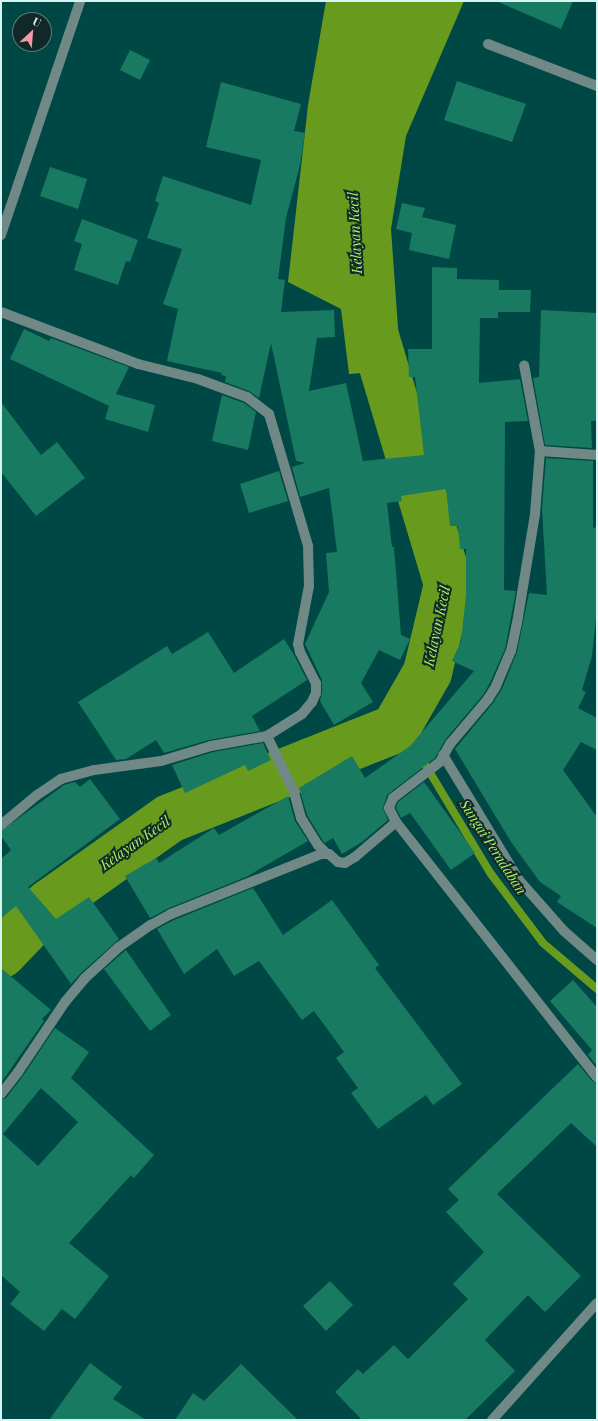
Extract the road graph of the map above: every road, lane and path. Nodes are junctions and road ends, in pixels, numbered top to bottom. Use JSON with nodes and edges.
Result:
{"nodes":[{"id":1,"x":80,"y":1,"type":"edge"},
{"id":2,"x":488,"y":44,"type":"dead end"},
{"id":3,"x":597,"y":86,"type":"edge"},
{"id":4,"x":1,"y":235,"type":"edge"},
{"id":5,"x":1,"y":312,"type":"edge"},
{"id":6,"x":524,"y":364,"type":"dead end"},
{"id":7,"x":540,"y":451,"type":"junction"},
{"id":8,"x":597,"y":456,"type":"edge"},
{"id":9,"x":267,"y":736,"type":"junction"},
{"id":10,"x":442,"y":758,"type":"junction"},
{"id":11,"x":396,"y":822,"type":"junction"},
{"id":12,"x":1,"y":824,"type":"edge"},
{"id":13,"x":326,"y":853,"type":"junction"},
{"id":14,"x":597,"y":960,"type":"edge"},
{"id":15,"x":597,"y":1077,"type":"edge"},
{"id":16,"x":1,"y":1094,"type":"edge"},
{"id":17,"x":597,"y":1303,"type":"edge"},
{"id":18,"x":492,"y":1420,"type":"edge"}],
"edges":[{"from":1,"to":4,"type":"street"},
{"from":2,"to":3,"type":"street"},
{"from":5,"to":9,"type":"street"},
{"from":6,"to":7,"type":"street"},
{"from":7,"to":8,"type":"street"},
{"from":7,"to":10,"type":"street"},
{"from":9,"to":12,"type":"street"},
{"from":9,"to":13,"type":"street"},
{"from":10,"to":11,"type":"street"},
{"from":10,"to":14,"type":"street"},
{"from":11,"to":13,"type":"street"},
{"from":11,"to":15,"type":"street"},
{"from":13,"to":16,"type":"street"},
{"from":17,"to":18,"type":"street"}]}
